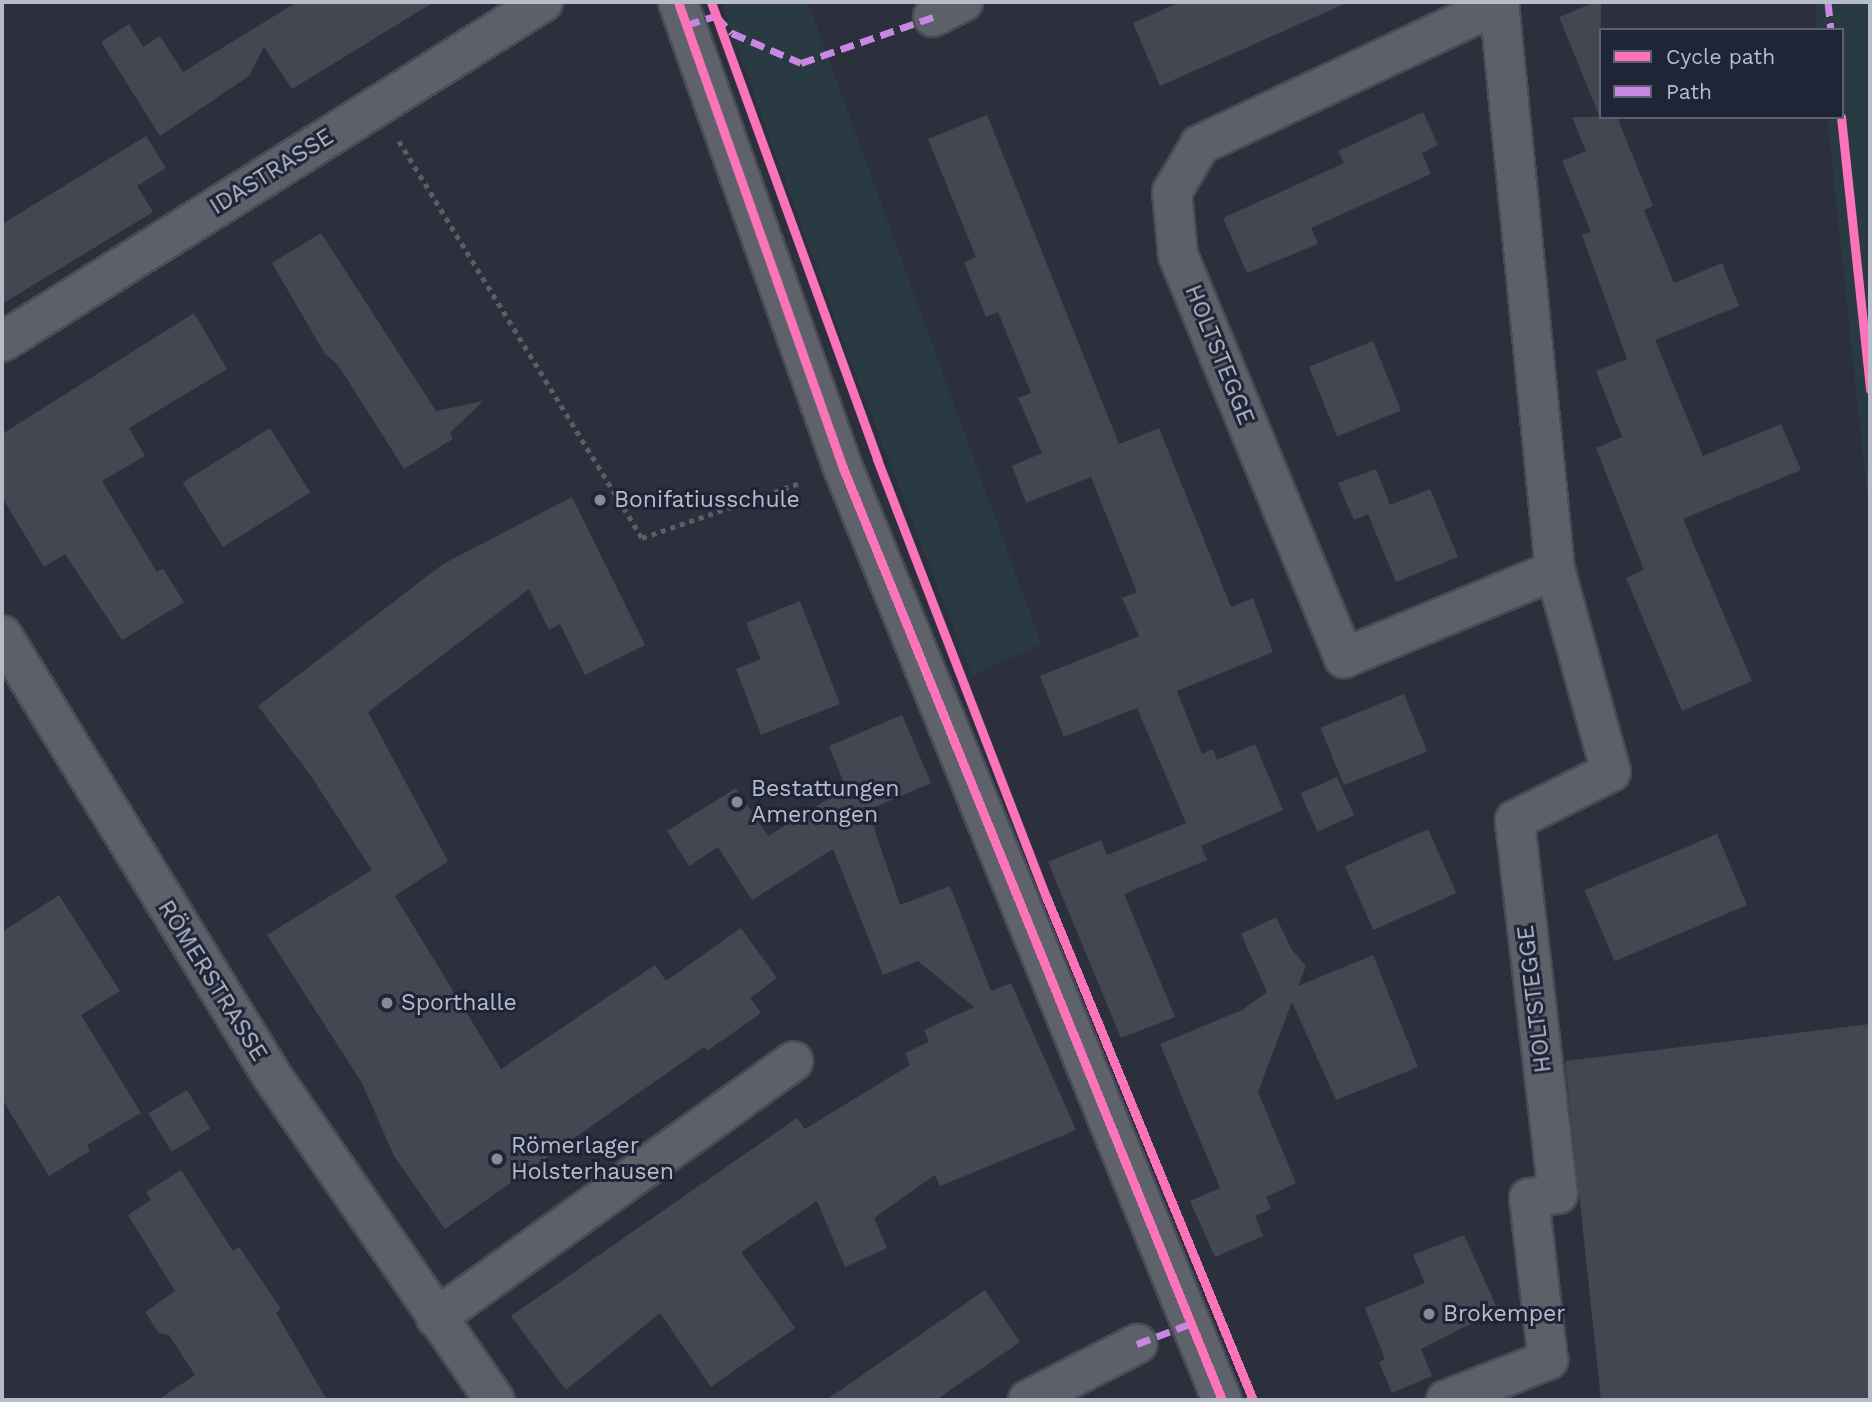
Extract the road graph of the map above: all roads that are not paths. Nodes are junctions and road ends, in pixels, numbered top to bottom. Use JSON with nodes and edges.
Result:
{"nodes":[{"id":1,"x":543,"y":2,"type":"edge"},
{"id":2,"x":678,"y":2,"type":"edge"},
{"id":3,"x":1499,"y":3,"type":"edge"},
{"id":4,"x":2,"y":342,"type":"edge"},
{"id":5,"x":1555,"y":570,"type":"junction"},
{"id":6,"x":2,"y":635,"type":"edge"},
{"id":7,"x":793,"y":1061,"type":"dead end"},
{"id":8,"x":436,"y":1318,"type":"junction"},
{"id":9,"x":1137,"y":1345,"type":"dead end"},
{"id":10,"x":495,"y":1400,"type":"edge"},
{"id":11,"x":1028,"y":1400,"type":"edge"},
{"id":12,"x":1222,"y":1400,"type":"edge"},
{"id":13,"x":1446,"y":1400,"type":"edge"}],
"edges":[{"from":1,"to":4,"type":"street","name":"IDASTRASSE"},
{"from":2,"to":12,"type":"main road"},
{"from":3,"to":5,"type":"street","name":"HOLTSTEGGE"},
{"from":3,"to":5,"type":"street","name":"HOLTSTEGGE"},
{"from":5,"to":13,"type":"street","name":"HOLTSTEGGE"},
{"from":6,"to":8,"type":"street","name":"RÖMERSTRASSE"},
{"from":7,"to":8,"type":"street"},
{"from":8,"to":10,"type":"street","name":"RÖMERSTRASSE"},
{"from":9,"to":11,"type":"street"}]}
